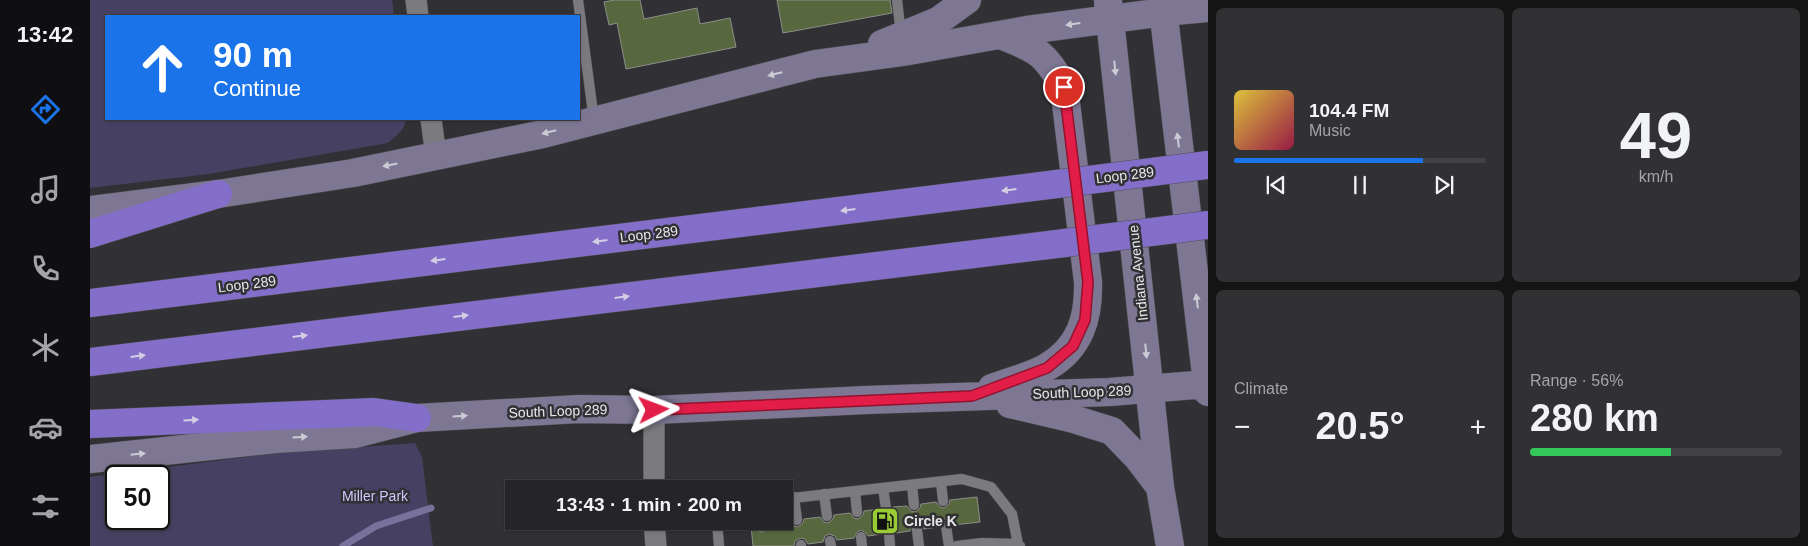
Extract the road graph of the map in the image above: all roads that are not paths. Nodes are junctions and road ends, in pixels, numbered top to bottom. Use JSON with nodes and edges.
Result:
{"nodes":[{"id":1,"x":416,"y":0,"type":"edge"},
{"id":2,"x":578,"y":0,"type":"edge"},
{"id":3,"x":897,"y":0,"type":"edge"},
{"id":4,"x":967,"y":0,"type":"edge"},
{"id":5,"x":1163,"y":6,"type":"edge"},
{"id":6,"x":1208,"y":8,"type":"edge"},
{"id":7,"x":1109,"y":10,"type":"edge"},
{"id":8,"x":418,"y":15,"type":"edge"},
{"id":9,"x":1000,"y":35,"type":"junction"},
{"id":10,"x":901,"y":37,"type":"junction"},
{"id":11,"x":815,"y":64,"type":"junction"},
{"id":12,"x":431,"y":120,"type":"edge"},
{"id":13,"x":594,"y":120,"type":"junction"},
{"id":14,"x":436,"y":156,"type":"junction"},
{"id":15,"x":1208,"y":165,"type":"edge"},
{"id":16,"x":218,"y":194,"type":"junction"},
{"id":17,"x":90,"y":210,"type":"edge"},
{"id":18,"x":1208,"y":225,"type":"edge"},
{"id":19,"x":90,"y":234,"type":"edge"},
{"id":20,"x":90,"y":303,"type":"edge"},
{"id":21,"x":90,"y":362,"type":"edge"},
{"id":22,"x":1208,"y":387,"type":"edge"},
{"id":23,"x":1151,"y":389,"type":"junction"},
{"id":24,"x":972,"y":396,"type":"junction"},
{"id":25,"x":654,"y":410,"type":"junction"},
{"id":26,"x":418,"y":418,"type":"junction"},
{"id":27,"x":90,"y":424,"type":"edge"},
{"id":28,"x":90,"y":459,"type":"edge"},
{"id":29,"x":654,"y":480,"type":"edge"},
{"id":30,"x":940,"y":482,"type":"junction"},
{"id":31,"x":912,"y":485,"type":"junction"},
{"id":32,"x":1160,"y":487,"type":"junction"},
{"id":33,"x":883,"y":488,"type":"junction"},
{"id":34,"x":855,"y":491,"type":"junction"},
{"id":35,"x":824,"y":494,"type":"junction"},
{"id":36,"x":793,"y":498,"type":"edge"},
{"id":37,"x":943,"y":501,"type":"dead end"},
{"id":38,"x":914,"y":505,"type":"dead end"},
{"id":39,"x":886,"y":508,"type":"dead end"},
{"id":40,"x":793,"y":509,"type":"edge"},
{"id":41,"x":857,"y":512,"type":"dead end"},
{"id":42,"x":827,"y":516,"type":"dead end"},
{"id":43,"x":797,"y":520,"type":"dead end"},
{"id":44,"x":946,"y":526,"type":"dead end"},
{"id":45,"x":655,"y":530,"type":"edge"},
{"id":46,"x":718,"y":530,"type":"edge"},
{"id":47,"x":917,"y":530,"type":"dead end"},
{"id":48,"x":889,"y":533,"type":"dead end"},
{"id":49,"x":1019,"y":545,"type":"edge"},
{"id":50,"x":656,"y":546,"type":"edge"},
{"id":51,"x":719,"y":546,"type":"edge"},
{"id":52,"x":890,"y":546,"type":"edge"},
{"id":53,"x":919,"y":546,"type":"edge"},
{"id":54,"x":949,"y":546,"type":"edge"},
{"id":55,"x":957,"y":546,"type":"edge"},
{"id":56,"x":1170,"y":546,"type":"edge"}],
"edges":[{"from":1,"to":8,"type":"street"},
{"from":2,"to":13,"type":"lane"},
{"from":3,"to":10,"type":"lane"},
{"from":4,"to":10,"type":"main road"},
{"from":5,"to":6,"type":"main road"},
{"from":5,"to":7,"type":"main road"},
{"from":22,"to":5,"type":"main road","one_way":true},
{"from":7,"to":9,"type":"main road","one_way":true},
{"from":7,"to":23,"type":"main road","name":"Indiana Avenue","one_way":true},
{"from":9,"to":11,"type":"main road"},
{"from":9,"to":24,"type":"main road"},
{"from":10,"to":11,"type":"main road"},
{"from":11,"to":13,"type":"main road","one_way":true},
{"from":12,"to":14,"type":"street"},
{"from":13,"to":14,"type":"main road","one_way":true},
{"from":14,"to":16,"type":"main road","one_way":true},
{"from":15,"to":20,"type":"highway","name":"Loop 289","one_way":true,"bridge":true},
{"from":16,"to":17,"type":"main road"},
{"from":16,"to":19,"type":"highway"},
{"from":21,"to":18,"type":"highway","one_way":true,"bridge":true},
{"from":22,"to":23,"type":"main road","name":"South Loop 289"},
{"from":23,"to":24,"type":"main road","name":"South Loop 289"},
{"from":23,"to":32,"type":"main road","name":"Indiana Avenue"},
{"from":24,"to":25,"type":"main road","name":"South Loop 289"},
{"from":24,"to":32,"type":"main road"},
{"from":26,"to":25,"type":"main road","name":"South Loop 289","one_way":true},
{"from":25,"to":29,"type":"street"},
{"from":27,"to":26,"type":"highway","one_way":true},
{"from":28,"to":26,"type":"main road","name":"South Loop 289","one_way":true},
{"from":30,"to":31,"type":"lane"},
{"from":30,"to":37,"type":"lane"},
{"from":30,"to":49,"type":"lane"},
{"from":31,"to":33,"type":"lane"},
{"from":31,"to":38,"type":"lane"},
{"from":32,"to":56,"type":"main road","name":"Indiana Avenue"},
{"from":33,"to":34,"type":"lane"},
{"from":33,"to":39,"type":"lane"},
{"from":34,"to":35,"type":"lane"},
{"from":34,"to":41,"type":"lane"},
{"from":35,"to":36,"type":"lane"},
{"from":35,"to":42,"type":"lane"},
{"from":40,"to":43,"type":"lane"},
{"from":44,"to":54,"type":"lane"},
{"from":45,"to":50,"type":"street"},
{"from":46,"to":51,"type":"lane"},
{"from":47,"to":53,"type":"lane"},
{"from":48,"to":52,"type":"lane"},
{"from":49,"to":55,"type":"lane"}]}
